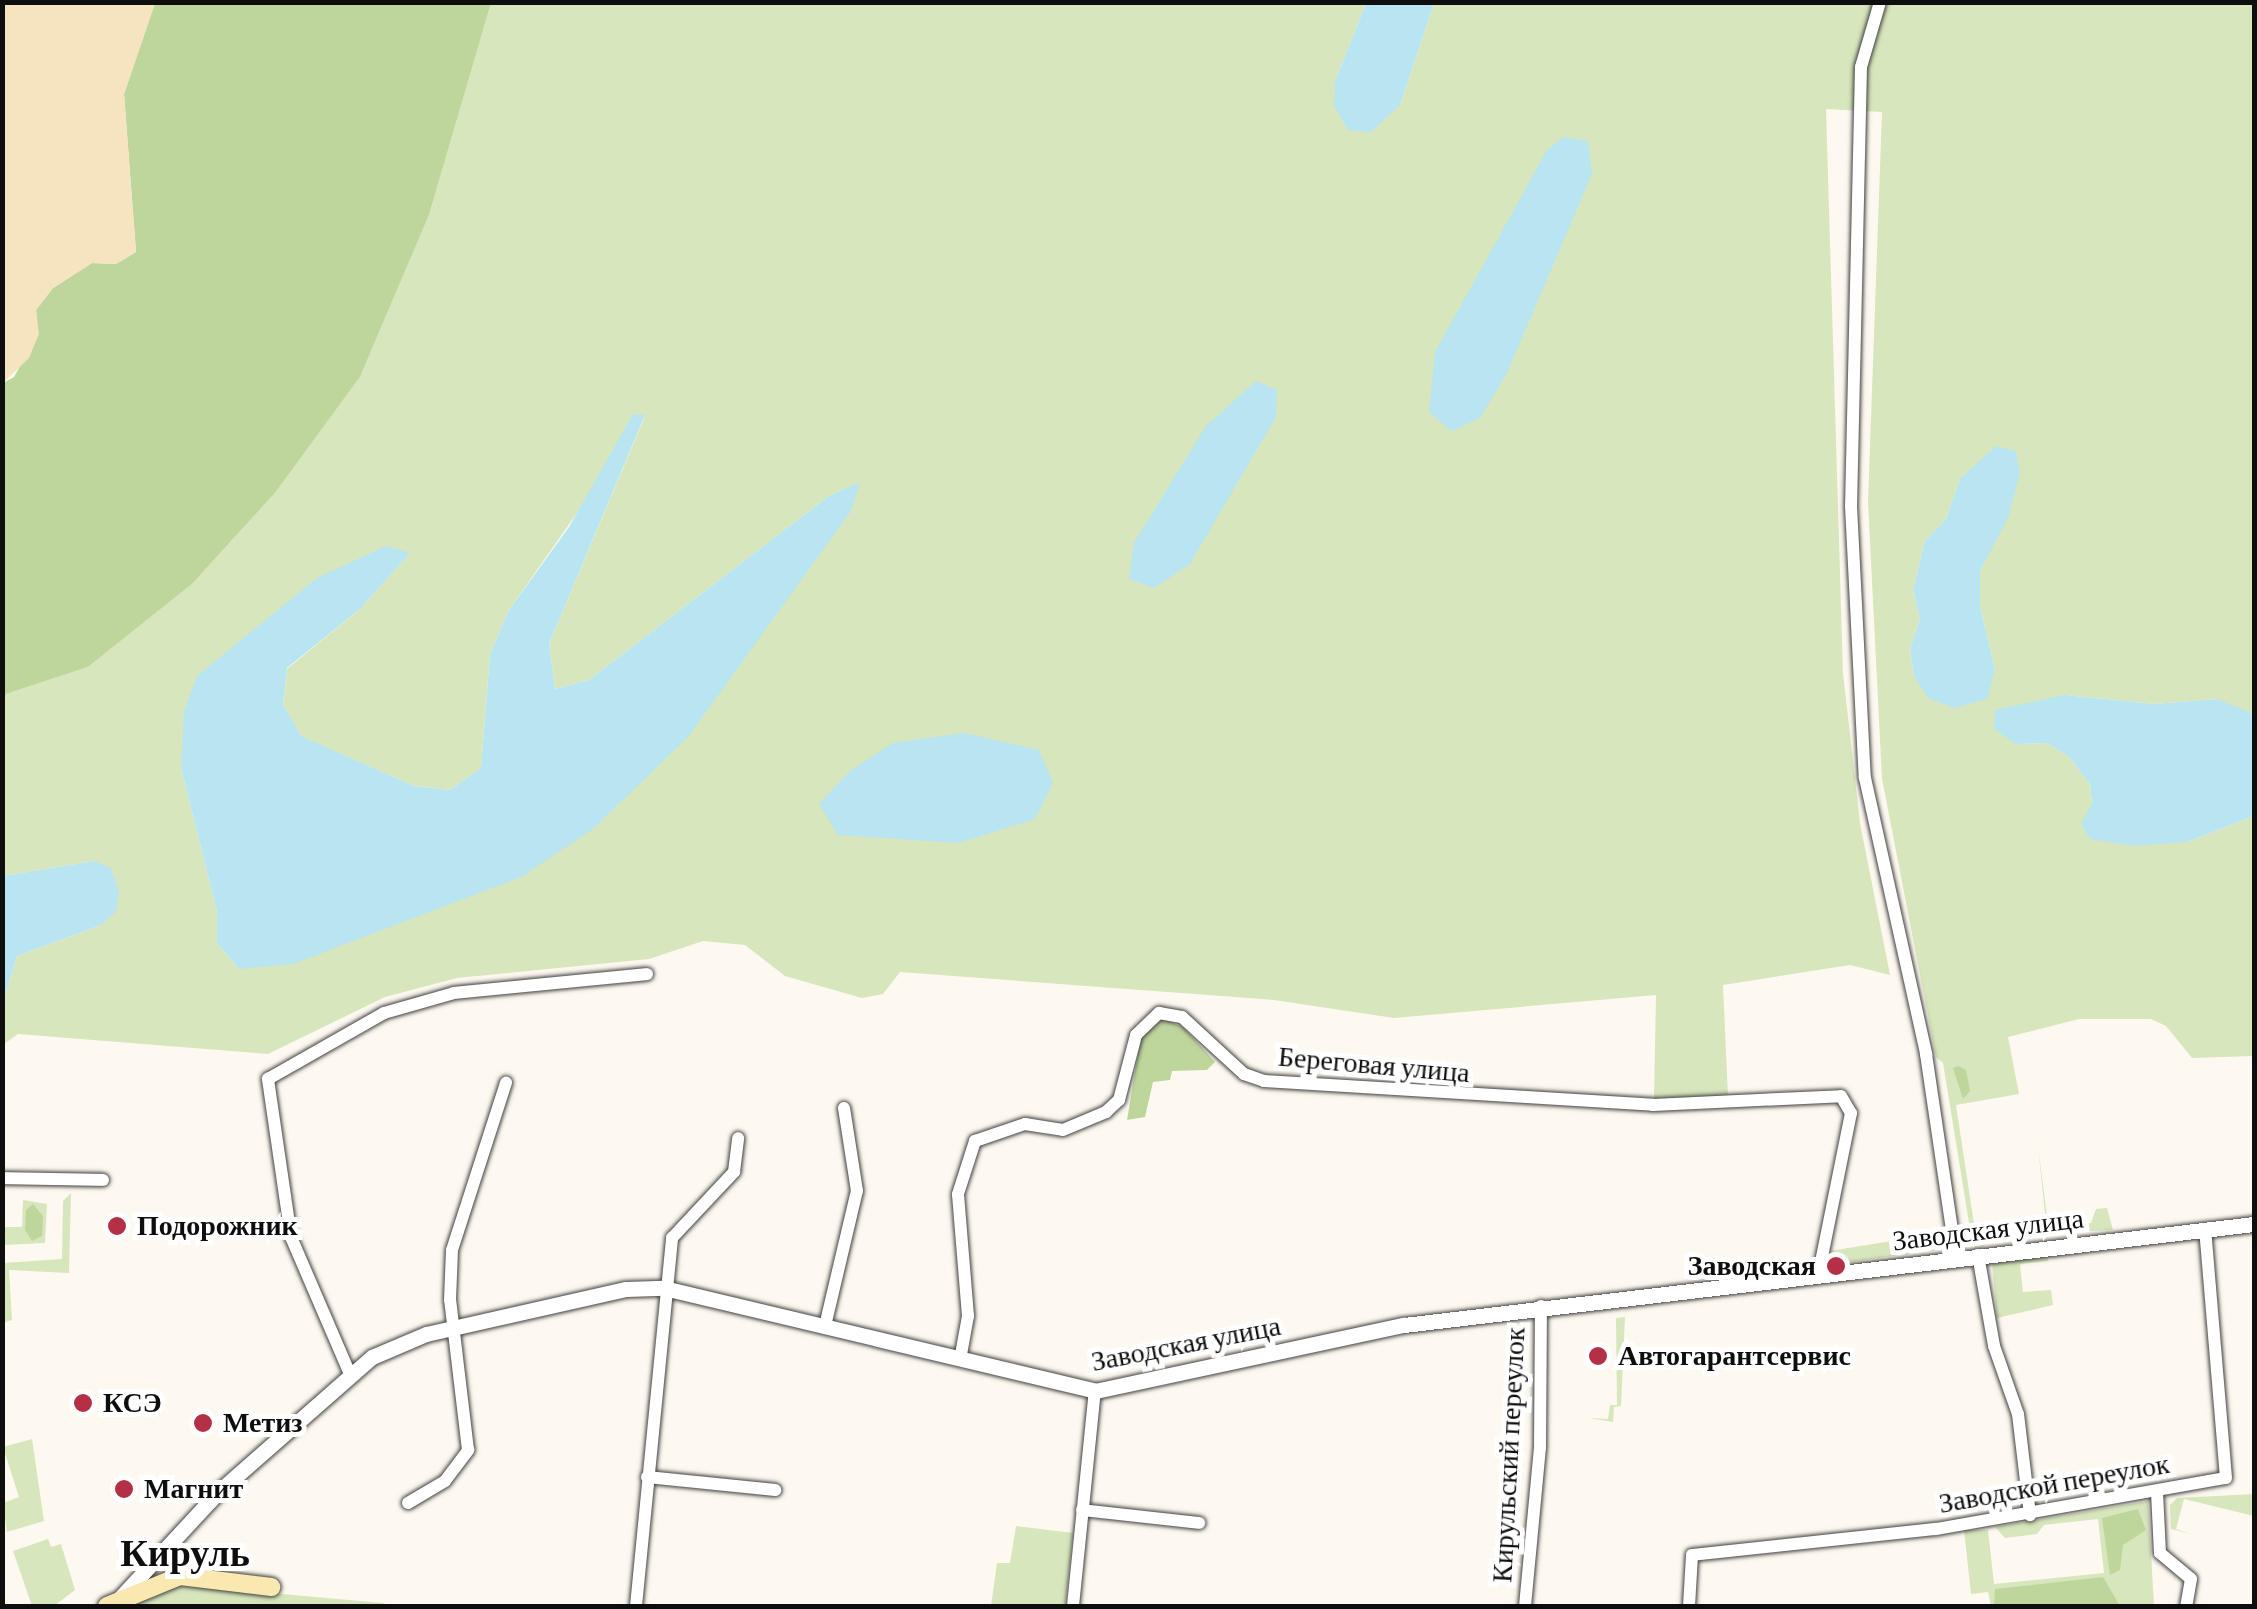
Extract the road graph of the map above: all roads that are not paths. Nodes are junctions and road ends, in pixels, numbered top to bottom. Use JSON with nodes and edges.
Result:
{"nodes":[{"id":1,"x":1880,"y":2,"type":"edge"},
{"id":2,"x":647,"y":974,"type":"dead end"},
{"id":3,"x":506,"y":1082,"type":"dead end"},
{"id":4,"x":844,"y":1108,"type":"dead end"},
{"id":5,"x":738,"y":1138,"type":"dead end"},
{"id":6,"x":2,"y":1178,"type":"edge"},
{"id":7,"x":103,"y":1180,"type":"dead end"},
{"id":8,"x":2254,"y":1224,"type":"edge"},
{"id":9,"x":2205,"y":1229,"type":"junction"},
{"id":10,"x":1978,"y":1256,"type":"junction"},
{"id":11,"x":1956,"y":1258,"type":"junction"},
{"id":12,"x":1818,"y":1276,"type":"junction"},
{"id":13,"x":664,"y":1288,"type":"junction"},
{"id":14,"x":1541,"y":1306,"type":"junction"},
{"id":15,"x":825,"y":1326,"type":"junction"},
{"id":16,"x":455,"y":1328,"type":"junction"},
{"id":17,"x":960,"y":1360,"type":"junction"},
{"id":18,"x":350,"y":1374,"type":"junction"},
{"id":19,"x":1094,"y":1391,"type":"junction"},
{"id":20,"x":648,"y":1478,"type":"junction"},
{"id":21,"x":775,"y":1490,"type":"dead end"},
{"id":22,"x":2157,"y":1492,"type":"junction"},
{"id":23,"x":408,"y":1503,"type":"dead end"},
{"id":24,"x":1082,"y":1510,"type":"junction"},
{"id":25,"x":2030,"y":1515,"type":"junction"},
{"id":26,"x":1199,"y":1523,"type":"dead end"},
{"id":27,"x":271,"y":1587,"type":"dead end"},
{"id":28,"x":113,"y":1603,"type":"edge"},
{"id":29,"x":636,"y":1606,"type":"edge"},
{"id":30,"x":1073,"y":1606,"type":"edge"},
{"id":31,"x":1525,"y":1606,"type":"edge"},
{"id":32,"x":1689,"y":1606,"type":"edge"},
{"id":33,"x":2186,"y":1606,"type":"edge"}],
"edges":[{"from":1,"to":11,"type":"street"},
{"from":2,"to":18,"type":"street"},
{"from":3,"to":16,"type":"street"},
{"from":4,"to":15,"type":"street"},
{"from":5,"to":13,"type":"street"},
{"from":6,"to":7,"type":"street"},
{"from":8,"to":9,"type":"street","name":"Заводская улица"},
{"from":9,"to":10,"type":"street","name":"Заводская улица"},
{"from":9,"to":22,"type":"street","name":"Заводской переулок"},
{"from":10,"to":11,"type":"street","name":"Заводская улица"},
{"from":10,"to":25,"type":"street"},
{"from":11,"to":12,"type":"street","name":"Заводская улица"},
{"from":12,"to":14,"type":"street","name":"Заводская улица"},
{"from":12,"to":17,"type":"street","name":"Береговая улица"},
{"from":13,"to":15,"type":"street","name":"Заводская улица"},
{"from":13,"to":16,"type":"street","name":"Заводская улица"},
{"from":13,"to":20,"type":"street"},
{"from":14,"to":19,"type":"street","name":"Заводская улица"},
{"from":14,"to":31,"type":"street","name":"Кирульский переулок"},
{"from":15,"to":17,"type":"street","name":"Заводская улица"},
{"from":16,"to":18,"type":"street","name":"Заводская улица"},
{"from":16,"to":23,"type":"street"},
{"from":17,"to":19,"type":"street","name":"Заводская улица"},
{"from":18,"to":28,"type":"street","name":"Заводская улица"},
{"from":19,"to":24,"type":"street"},
{"from":20,"to":21,"type":"street"},
{"from":20,"to":29,"type":"street"},
{"from":22,"to":25,"type":"street","name":"Заводской переулок"},
{"from":22,"to":33,"type":"street"},
{"from":24,"to":26,"type":"street"},
{"from":24,"to":30,"type":"street"},
{"from":25,"to":32,"type":"street","name":"Заводской переулок"},
{"from":27,"to":28,"type":"main road"}]}
